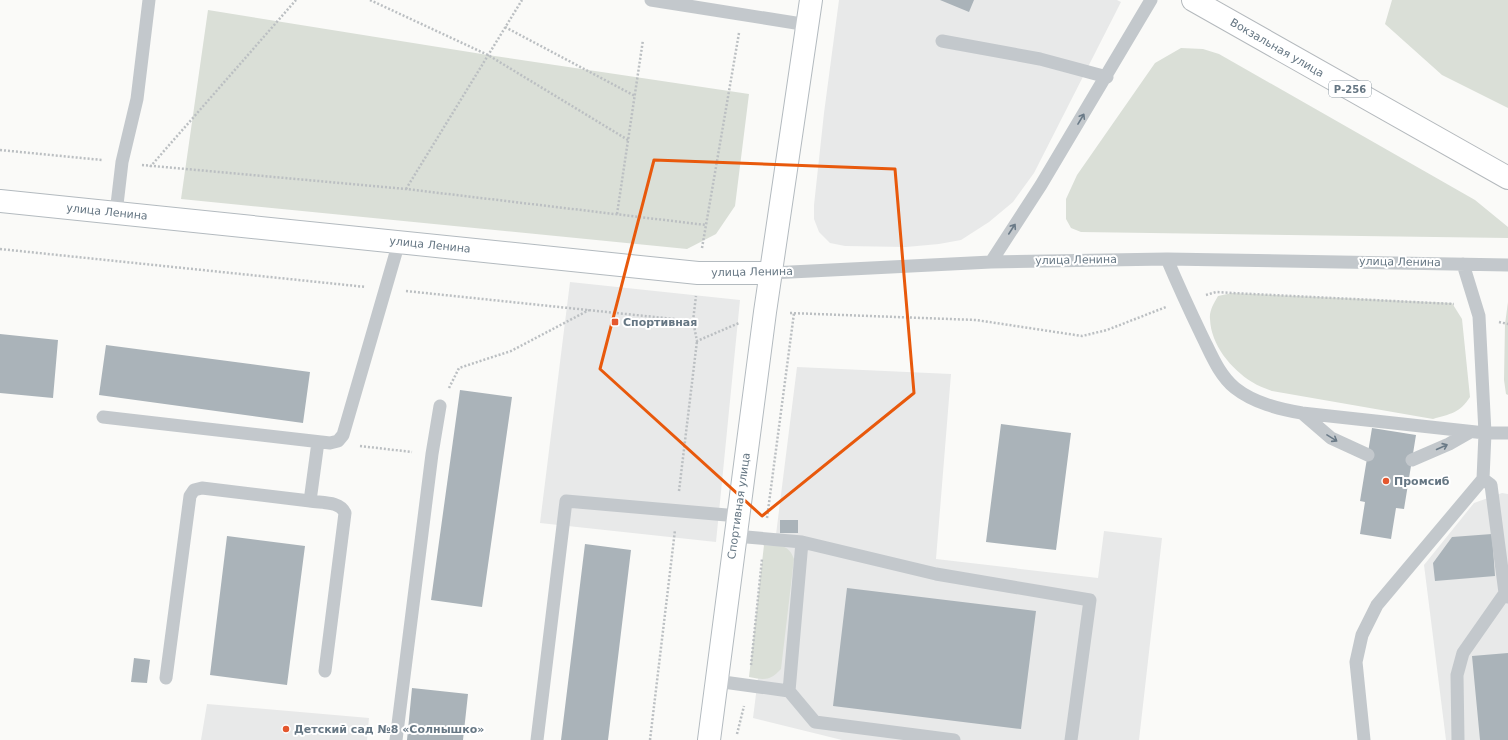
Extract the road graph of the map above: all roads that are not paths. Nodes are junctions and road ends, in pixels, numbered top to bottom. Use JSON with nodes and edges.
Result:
{"nodes":[{"id":1,"x":149,"y":0,"type":"edge"},
{"id":2,"x":651,"y":0,"type":"edge"},
{"id":3,"x":811,"y":0,"type":"edge"},
{"id":4,"x":1152,"y":0,"type":"edge"},
{"id":5,"x":1192,"y":0,"type":"edge"},
{"id":6,"x":808,"y":25,"type":"junction"},
{"id":7,"x":942,"y":41,"type":"dead end"},
{"id":8,"x":1107,"y":77,"type":"junction"},
{"id":9,"x":1508,"y":178,"type":"edge"},
{"id":10,"x":0,"y":201,"type":"edge"},
{"id":11,"x":116,"y":213,"type":"junction"},
{"id":12,"x":399,"y":242,"type":"junction"},
{"id":13,"x":1167,"y":259,"type":"junction"},
{"id":14,"x":991,"y":262,"type":"junction"},
{"id":15,"x":1463,"y":264,"type":"junction"},
{"id":16,"x":1508,"y":265,"type":"edge"},
{"id":17,"x":771,"y":273,"type":"junction"},
{"id":18,"x":440,"y":406,"type":"road end"},
{"id":19,"x":1302,"y":413,"type":"junction"},
{"id":20,"x":104,"y":417,"type":"dead end"},
{"id":21,"x":1470,"y":432,"type":"junction"},
{"id":22,"x":1485,"y":433,"type":"junction"},
{"id":23,"x":1508,"y":433,"type":"edge"},
{"id":24,"x":318,"y":442,"type":"junction"},
{"id":25,"x":1368,"y":455,"type":"dead end"},
{"id":26,"x":1412,"y":460,"type":"dead end"},
{"id":27,"x":1483,"y":479,"type":"junction"},
{"id":28,"x":310,"y":501,"type":"junction"},
{"id":29,"x":737,"y":526,"type":"junction"},
{"id":30,"x":802,"y":542,"type":"junction"},
{"id":31,"x":1504,"y":556,"type":"edge"},
{"id":32,"x":1507,"y":595,"type":"edge"},
{"id":33,"x":325,"y":671,"type":"dead end"},
{"id":34,"x":166,"y":678,"type":"dead end"},
{"id":35,"x":716,"y":681,"type":"junction"},
{"id":36,"x":789,"y":692,"type":"junction"},
{"id":37,"x":396,"y":740,"type":"edge"},
{"id":38,"x":537,"y":740,"type":"edge"},
{"id":39,"x":708,"y":740,"type":"edge"},
{"id":40,"x":954,"y":740,"type":"edge"},
{"id":41,"x":1071,"y":740,"type":"edge"},
{"id":42,"x":1364,"y":740,"type":"edge"},
{"id":43,"x":1458,"y":740,"type":"edge"}],
"edges":[{"from":1,"to":11,"type":"lane"},
{"from":2,"to":6,"type":"lane"},
{"from":3,"to":6,"type":"main road","name":"Спортивная улица"},
{"from":4,"to":8,"type":"lane"},
{"from":5,"to":9,"type":"main road","name":"Вокзальная улица","number":"Р-256"},
{"from":6,"to":17,"type":"main road","name":"Спортивная улица"},
{"from":7,"to":8,"type":"lane"},
{"from":14,"to":8,"type":"lane","one_way":true},
{"from":10,"to":11,"type":"main road","name":"улица Ленина"},
{"from":11,"to":12,"type":"main road","name":"улица Ленина"},
{"from":12,"to":17,"type":"main road","name":"улица Ленина"},
{"from":12,"to":24,"type":"lane"},
{"from":13,"to":14,"type":"lane","name":"улица Ленина"},
{"from":13,"to":15,"type":"lane","name":"улица Ленина"},
{"from":13,"to":19,"type":"lane"},
{"from":14,"to":17,"type":"lane","name":"улица Ленина"},
{"from":15,"to":16,"type":"lane","name":"улица Ленина"},
{"from":15,"to":22,"type":"lane"},
{"from":17,"to":29,"type":"main road","name":"Спортивная улица"},
{"from":18,"to":37,"type":"lane"},
{"from":19,"to":21,"type":"lane"},
{"from":19,"to":25,"type":"lane","one_way":true},
{"from":20,"to":24,"type":"lane"},
{"from":21,"to":22,"type":"lane"},
{"from":26,"to":21,"type":"lane","one_way":true},
{"from":22,"to":23,"type":"lane"},
{"from":22,"to":27,"type":"lane"},
{"from":24,"to":28,"type":"lane"},
{"from":27,"to":31,"type":"lane"},
{"from":27,"to":42,"type":"lane"},
{"from":28,"to":33,"type":"lane"},
{"from":28,"to":34,"type":"lane"},
{"from":29,"to":30,"type":"lane"},
{"from":29,"to":35,"type":"main road","name":"Спортивная улица"},
{"from":29,"to":38,"type":"lane"},
{"from":30,"to":36,"type":"lane"},
{"from":30,"to":41,"type":"lane"},
{"from":31,"to":32,"type":"lane"},
{"from":32,"to":43,"type":"lane"},
{"from":35,"to":36,"type":"lane"},
{"from":35,"to":39,"type":"main road","name":"Спортивная улица"},
{"from":36,"to":40,"type":"lane"}]}
